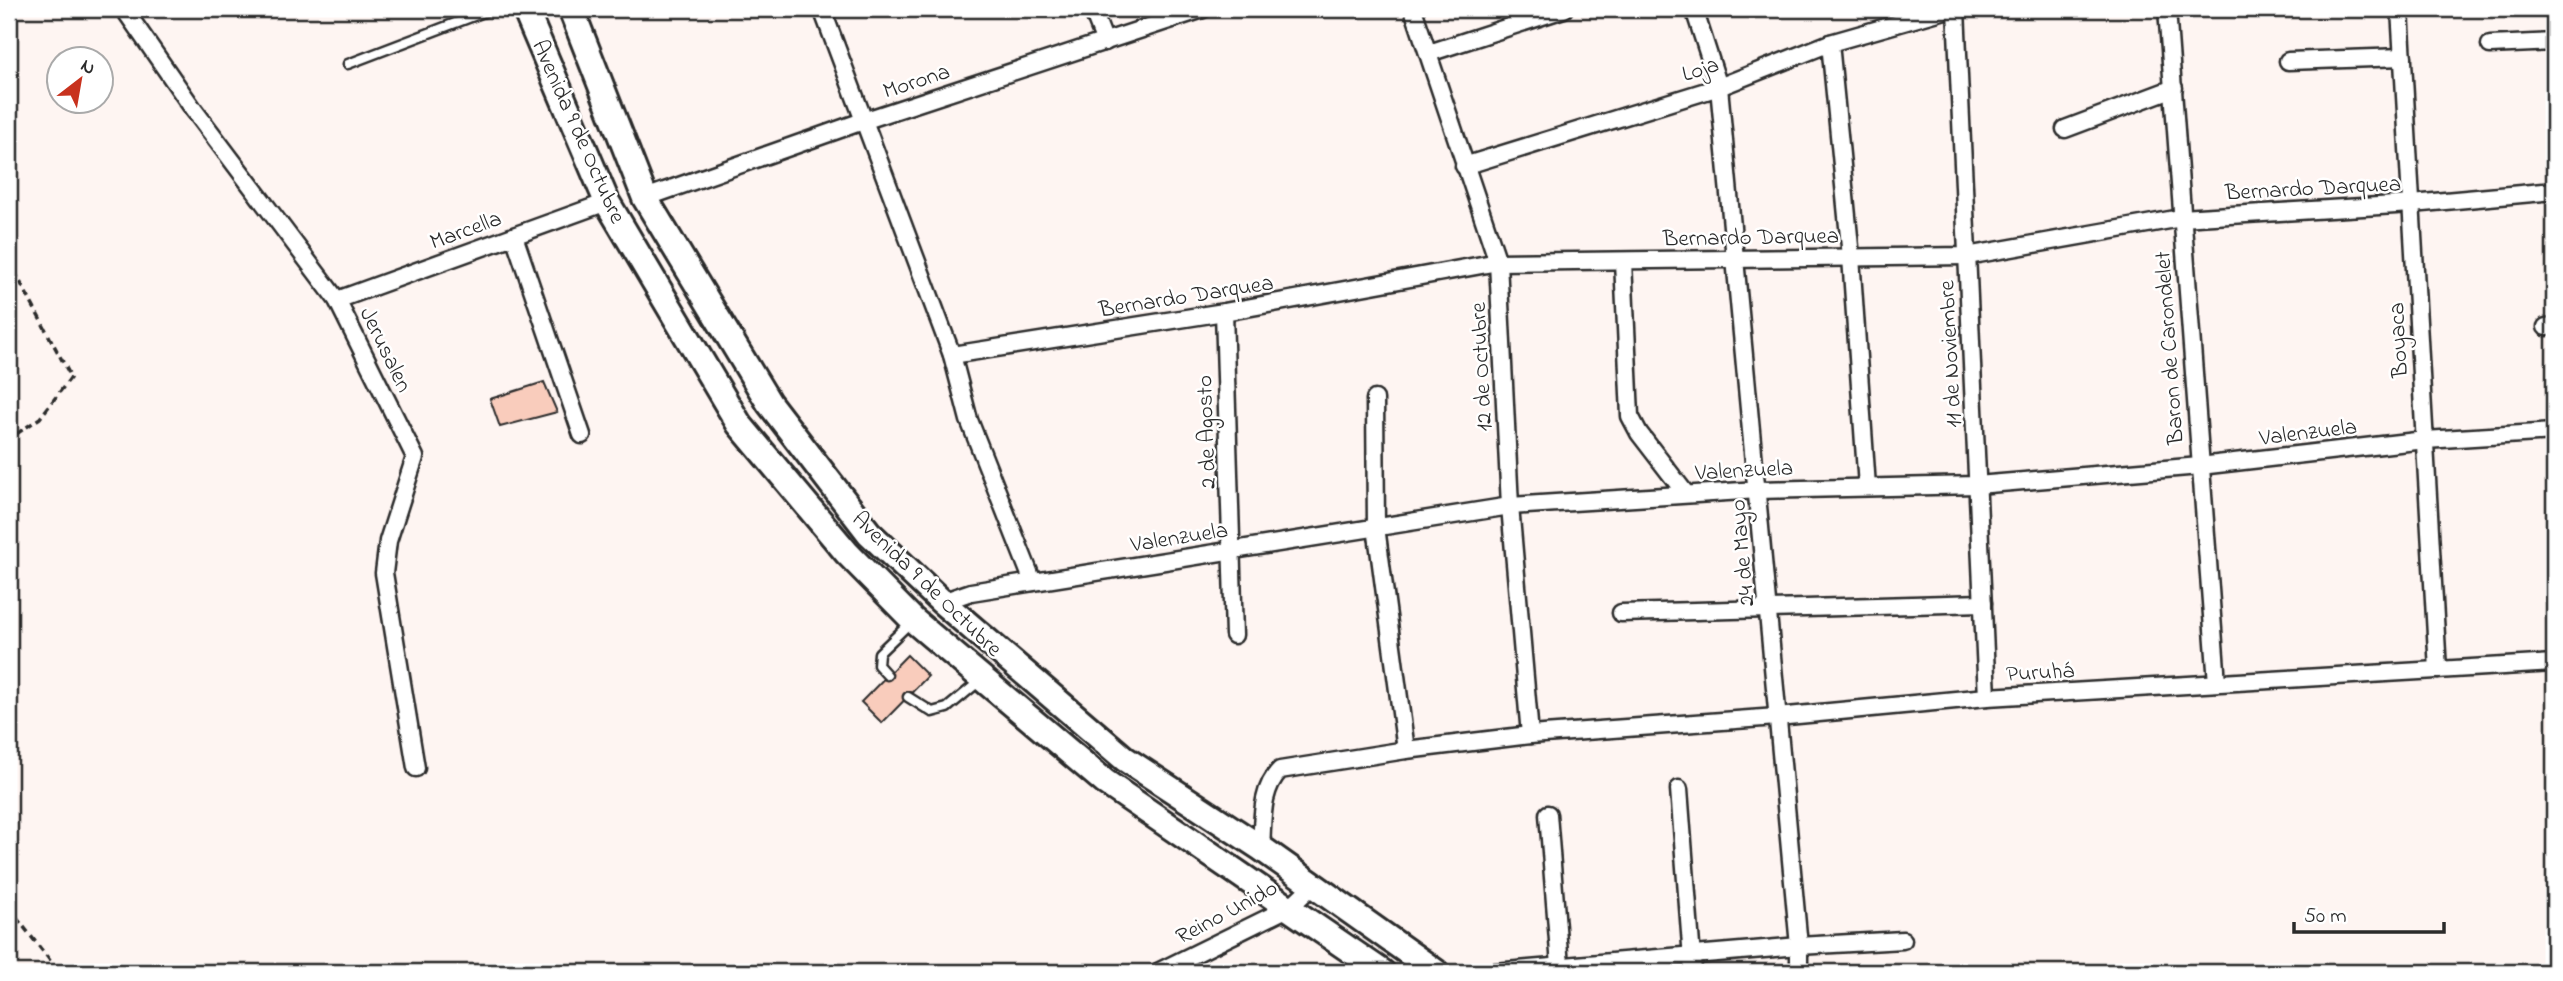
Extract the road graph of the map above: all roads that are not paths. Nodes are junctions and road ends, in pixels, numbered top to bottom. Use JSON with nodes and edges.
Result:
{"nodes":[{"id":1,"x":124,"y":9,"type":"edge"},
{"id":2,"x":492,"y":9,"type":"edge"},
{"id":3,"x":525,"y":9,"type":"edge"},
{"id":4,"x":570,"y":9,"type":"edge"},
{"id":5,"x":822,"y":9,"type":"edge"},
{"id":6,"x":1092,"y":9,"type":"edge"},
{"id":7,"x":1203,"y":9,"type":"edge"},
{"id":8,"x":1413,"y":9,"type":"edge"},
{"id":9,"x":1564,"y":9,"type":"edge"},
{"id":10,"x":1694,"y":9,"type":"edge"},
{"id":11,"x":1949,"y":9,"type":"edge"},
{"id":12,"x":1956,"y":9,"type":"edge"},
{"id":13,"x":2166,"y":9,"type":"edge"},
{"id":14,"x":2400,"y":9,"type":"edge"},
{"id":15,"x":1105,"y":42,"type":"junction"},
{"id":16,"x":2554,"y":42,"type":"edge"},
{"id":17,"x":1830,"y":43,"type":"junction"},
{"id":18,"x":2490,"y":44,"type":"dead end"},
{"id":19,"x":1429,"y":53,"type":"junction"},
{"id":20,"x":2403,"y":57,"type":"junction"},
{"id":21,"x":2288,"y":61,"type":"dead end"},
{"id":22,"x":348,"y":64,"type":"dead end"},
{"id":23,"x":1719,"y":87,"type":"junction"},
{"id":24,"x":2174,"y":88,"type":"junction"},
{"id":25,"x":863,"y":121,"type":"junction"},
{"id":26,"x":2065,"y":129,"type":"dead end"},
{"id":27,"x":1464,"y":166,"type":"junction"},
{"id":28,"x":2554,"y":191,"type":"edge"},
{"id":29,"x":645,"y":198,"type":"junction"},
{"id":30,"x":607,"y":202,"type":"junction"},
{"id":31,"x":2412,"y":204,"type":"junction"},
{"id":32,"x":2181,"y":218,"type":"junction"},
{"id":33,"x":514,"y":236,"type":"junction"},
{"id":34,"x":1967,"y":256,"type":"junction"},
{"id":35,"x":1852,"y":257,"type":"junction"},
{"id":36,"x":1736,"y":260,"type":"junction"},
{"id":37,"x":1623,"y":261,"type":"junction"},
{"id":38,"x":1497,"y":262,"type":"junction"},
{"id":39,"x":337,"y":300,"type":"junction"},
{"id":40,"x":1224,"y":312,"type":"junction"},
{"id":41,"x":952,"y":355,"type":"junction"},
{"id":42,"x":1375,"y":399,"type":"dead end"},
{"id":43,"x":2554,"y":432,"type":"edge"},
{"id":44,"x":582,"y":435,"type":"dead end"},
{"id":45,"x":2425,"y":440,"type":"junction"},
{"id":46,"x":2200,"y":467,"type":"junction"},
{"id":47,"x":1977,"y":485,"type":"junction"},
{"id":48,"x":1867,"y":487,"type":"junction"},
{"id":49,"x":1758,"y":489,"type":"junction"},
{"id":50,"x":1686,"y":494,"type":"junction"},
{"id":51,"x":1510,"y":506,"type":"junction"},
{"id":52,"x":1376,"y":527,"type":"junction"},
{"id":53,"x":1232,"y":550,"type":"junction"},
{"id":54,"x":1033,"y":583,"type":"junction"},
{"id":55,"x":942,"y":603,"type":"junction"},
{"id":56,"x":1983,"y":603,"type":"junction"},
{"id":57,"x":1768,"y":606,"type":"junction"},
{"id":58,"x":1621,"y":613,"type":"dead end"},
{"id":59,"x":913,"y":620,"type":"junction"},
{"id":60,"x":1234,"y":635,"type":"dead end"},
{"id":61,"x":2554,"y":663,"type":"edge"},
{"id":62,"x":2438,"y":670,"type":"junction"},
{"id":63,"x":887,"y":675,"type":"dead end"},
{"id":64,"x":982,"y":679,"type":"junction"},
{"id":65,"x":2217,"y":683,"type":"junction"},
{"id":66,"x":908,"y":696,"type":"dead end"},
{"id":67,"x":1987,"y":696,"type":"junction"},
{"id":68,"x":1777,"y":717,"type":"junction"},
{"id":69,"x":1530,"y":735,"type":"junction"},
{"id":70,"x":1406,"y":750,"type":"junction"},
{"id":71,"x":416,"y":768,"type":"dead end"},
{"id":72,"x":1679,"y":789,"type":"dead end"},
{"id":73,"x":1548,"y":814,"type":"dead end"},
{"id":74,"x":1261,"y":848,"type":"junction"},
{"id":75,"x":1312,"y":886,"type":"junction"},
{"id":76,"x":1290,"y":907,"type":"junction"},
{"id":77,"x":1903,"y":940,"type":"dead end"},
{"id":78,"x":1799,"y":946,"type":"junction"},
{"id":79,"x":1691,"y":955,"type":"junction"},
{"id":80,"x":1560,"y":966,"type":"junction"},
{"id":81,"x":1158,"y":972,"type":"edge"},
{"id":82,"x":1382,"y":972,"type":"edge"},
{"id":83,"x":1436,"y":972,"type":"edge"},
{"id":84,"x":1494,"y":972,"type":"edge"},
{"id":85,"x":1693,"y":972,"type":"edge"},
{"id":86,"x":1799,"y":972,"type":"edge"}],
"edges":[{"from":1,"to":39,"type":"street","name":"Jerusalen"},
{"from":2,"to":22,"type":"lane"},
{"from":3,"to":30,"type":"main road","name":"Avenida 9 de Octubre"},
{"from":4,"to":29,"type":"main road","name":"Avenida 9 de Octubre"},
{"from":5,"to":25,"type":"street"},
{"from":6,"to":15,"type":"street"},
{"from":7,"to":15,"type":"street","name":"Morona"},
{"from":8,"to":19,"type":"street","name":"12 de Octubre"},
{"from":9,"to":19,"type":"street"},
{"from":10,"to":23,"type":"street","name":"24 de Mayo"},
{"from":11,"to":17,"type":"street","name":"Loja"},
{"from":12,"to":34,"type":"street","name":"11 de Noviembre"},
{"from":13,"to":24,"type":"street","name":"Baron de Carondelet"},
{"from":14,"to":20,"type":"street","name":"Boyaca"},
{"from":15,"to":25,"type":"street","name":"Morona"},
{"from":16,"to":18,"type":"street"},
{"from":17,"to":23,"type":"street","name":"Loja"},
{"from":17,"to":35,"type":"street"},
{"from":19,"to":27,"type":"street","name":"12 de Octubre"},
{"from":20,"to":21,"type":"street"},
{"from":20,"to":31,"type":"street","name":"Boyaca"},
{"from":23,"to":27,"type":"street","name":"Loja"},
{"from":23,"to":36,"type":"street","name":"24 de Mayo"},
{"from":24,"to":26,"type":"street"},
{"from":24,"to":32,"type":"street","name":"Baron de Carondelet"},
{"from":25,"to":29,"type":"street","name":"Morona"},
{"from":25,"to":41,"type":"street"},
{"from":27,"to":38,"type":"street","name":"12 de Octubre"},
{"from":28,"to":31,"type":"street","name":"Bernardo Darquea"},
{"from":29,"to":55,"type":"main road","name":"Avenida 9 de Octubre"},
{"from":30,"to":33,"type":"street","name":"Marcella"},
{"from":30,"to":59,"type":"main road","name":"Avenida 9 de Octubre"},
{"from":31,"to":32,"type":"street","name":"Bernardo Darquea"},
{"from":31,"to":45,"type":"street","name":"Boyaca"},
{"from":32,"to":34,"type":"street","name":"Bernardo Darquea"},
{"from":32,"to":46,"type":"street","name":"Baron de Carondelet"},
{"from":33,"to":39,"type":"street","name":"Marcella"},
{"from":33,"to":44,"type":"street"},
{"from":34,"to":35,"type":"street","name":"Bernardo Darquea"},
{"from":34,"to":47,"type":"street","name":"11 de Noviembre"},
{"from":35,"to":36,"type":"street","name":"Bernardo Darquea"},
{"from":35,"to":48,"type":"street"},
{"from":36,"to":37,"type":"street","name":"Bernardo Darquea"},
{"from":36,"to":49,"type":"street","name":"24 de Mayo"},
{"from":37,"to":38,"type":"street","name":"Bernardo Darquea"},
{"from":37,"to":50,"type":"street"},
{"from":38,"to":40,"type":"street","name":"Bernardo Darquea"},
{"from":38,"to":51,"type":"street","name":"12 de Octubre"},
{"from":39,"to":71,"type":"street","name":"Jerusalen"},
{"from":40,"to":41,"type":"street","name":"Bernardo Darquea"},
{"from":40,"to":53,"type":"street","name":"2 de Agosto"},
{"from":41,"to":54,"type":"street"},
{"from":42,"to":52,"type":"street"},
{"from":43,"to":45,"type":"street","name":"Valenzuela"},
{"from":45,"to":46,"type":"street","name":"Valenzuela"},
{"from":45,"to":62,"type":"street","name":"Boyaca"},
{"from":46,"to":47,"type":"street","name":"Valenzuela"},
{"from":46,"to":65,"type":"street","name":"Baron de Carondelet"},
{"from":47,"to":48,"type":"street","name":"Valenzuela"},
{"from":47,"to":56,"type":"street","name":"11 de Noviembre"},
{"from":48,"to":49,"type":"street","name":"Valenzuela"},
{"from":49,"to":50,"type":"street","name":"Valenzuela"},
{"from":49,"to":57,"type":"street","name":"24 de Mayo"},
{"from":50,"to":51,"type":"street","name":"Valenzuela"},
{"from":51,"to":52,"type":"street","name":"Valenzuela"},
{"from":51,"to":69,"type":"street","name":"12 de Octubre"},
{"from":52,"to":53,"type":"street","name":"Valenzuela"},
{"from":52,"to":70,"type":"street"},
{"from":53,"to":54,"type":"street","name":"Valenzuela"},
{"from":53,"to":60,"type":"street","name":"2 de Agosto"},
{"from":54,"to":55,"type":"street","name":"Valenzuela"},
{"from":55,"to":74,"type":"main road","name":"Avenida 9 de Octubre"},
{"from":56,"to":57,"type":"street"},
{"from":56,"to":67,"type":"street","name":"11 de Noviembre"},
{"from":57,"to":58,"type":"street"},
{"from":57,"to":68,"type":"street","name":"24 de Mayo"},
{"from":59,"to":63,"type":"lane"},
{"from":59,"to":64,"type":"main road","name":"Avenida 9 de Octubre"},
{"from":61,"to":62,"type":"street","name":"Puruhá"},
{"from":62,"to":65,"type":"street","name":"Puruhá"},
{"from":64,"to":66,"type":"lane"},
{"from":64,"to":76,"type":"main road","name":"Avenida 9 de Octubre"},
{"from":65,"to":67,"type":"street","name":"Puruhá"},
{"from":67,"to":68,"type":"street","name":"Puruhá"},
{"from":68,"to":69,"type":"street","name":"Puruhá"},
{"from":68,"to":78,"type":"street","name":"24 de Mayo"},
{"from":69,"to":70,"type":"street","name":"Puruhá"},
{"from":70,"to":74,"type":"street","name":"Puruhá"},
{"from":72,"to":79,"type":"street"},
{"from":73,"to":80,"type":"street"},
{"from":74,"to":75,"type":"main road","name":"Avenida 9 de Octubre"},
{"from":75,"to":76,"type":"street","name":"Reino Unido"},
{"from":75,"to":83,"type":"main road","name":"Avenida 9 de Octubre"},
{"from":76,"to":81,"type":"street","name":"Reino Unido"},
{"from":76,"to":82,"type":"main road","name":"Avenida 9 de Octubre"},
{"from":77,"to":78,"type":"street"},
{"from":78,"to":79,"type":"street"},
{"from":78,"to":86,"type":"street","name":"24 de Mayo"},
{"from":79,"to":80,"type":"street"},
{"from":79,"to":85,"type":"street"},
{"from":80,"to":84,"type":"street"}]}
